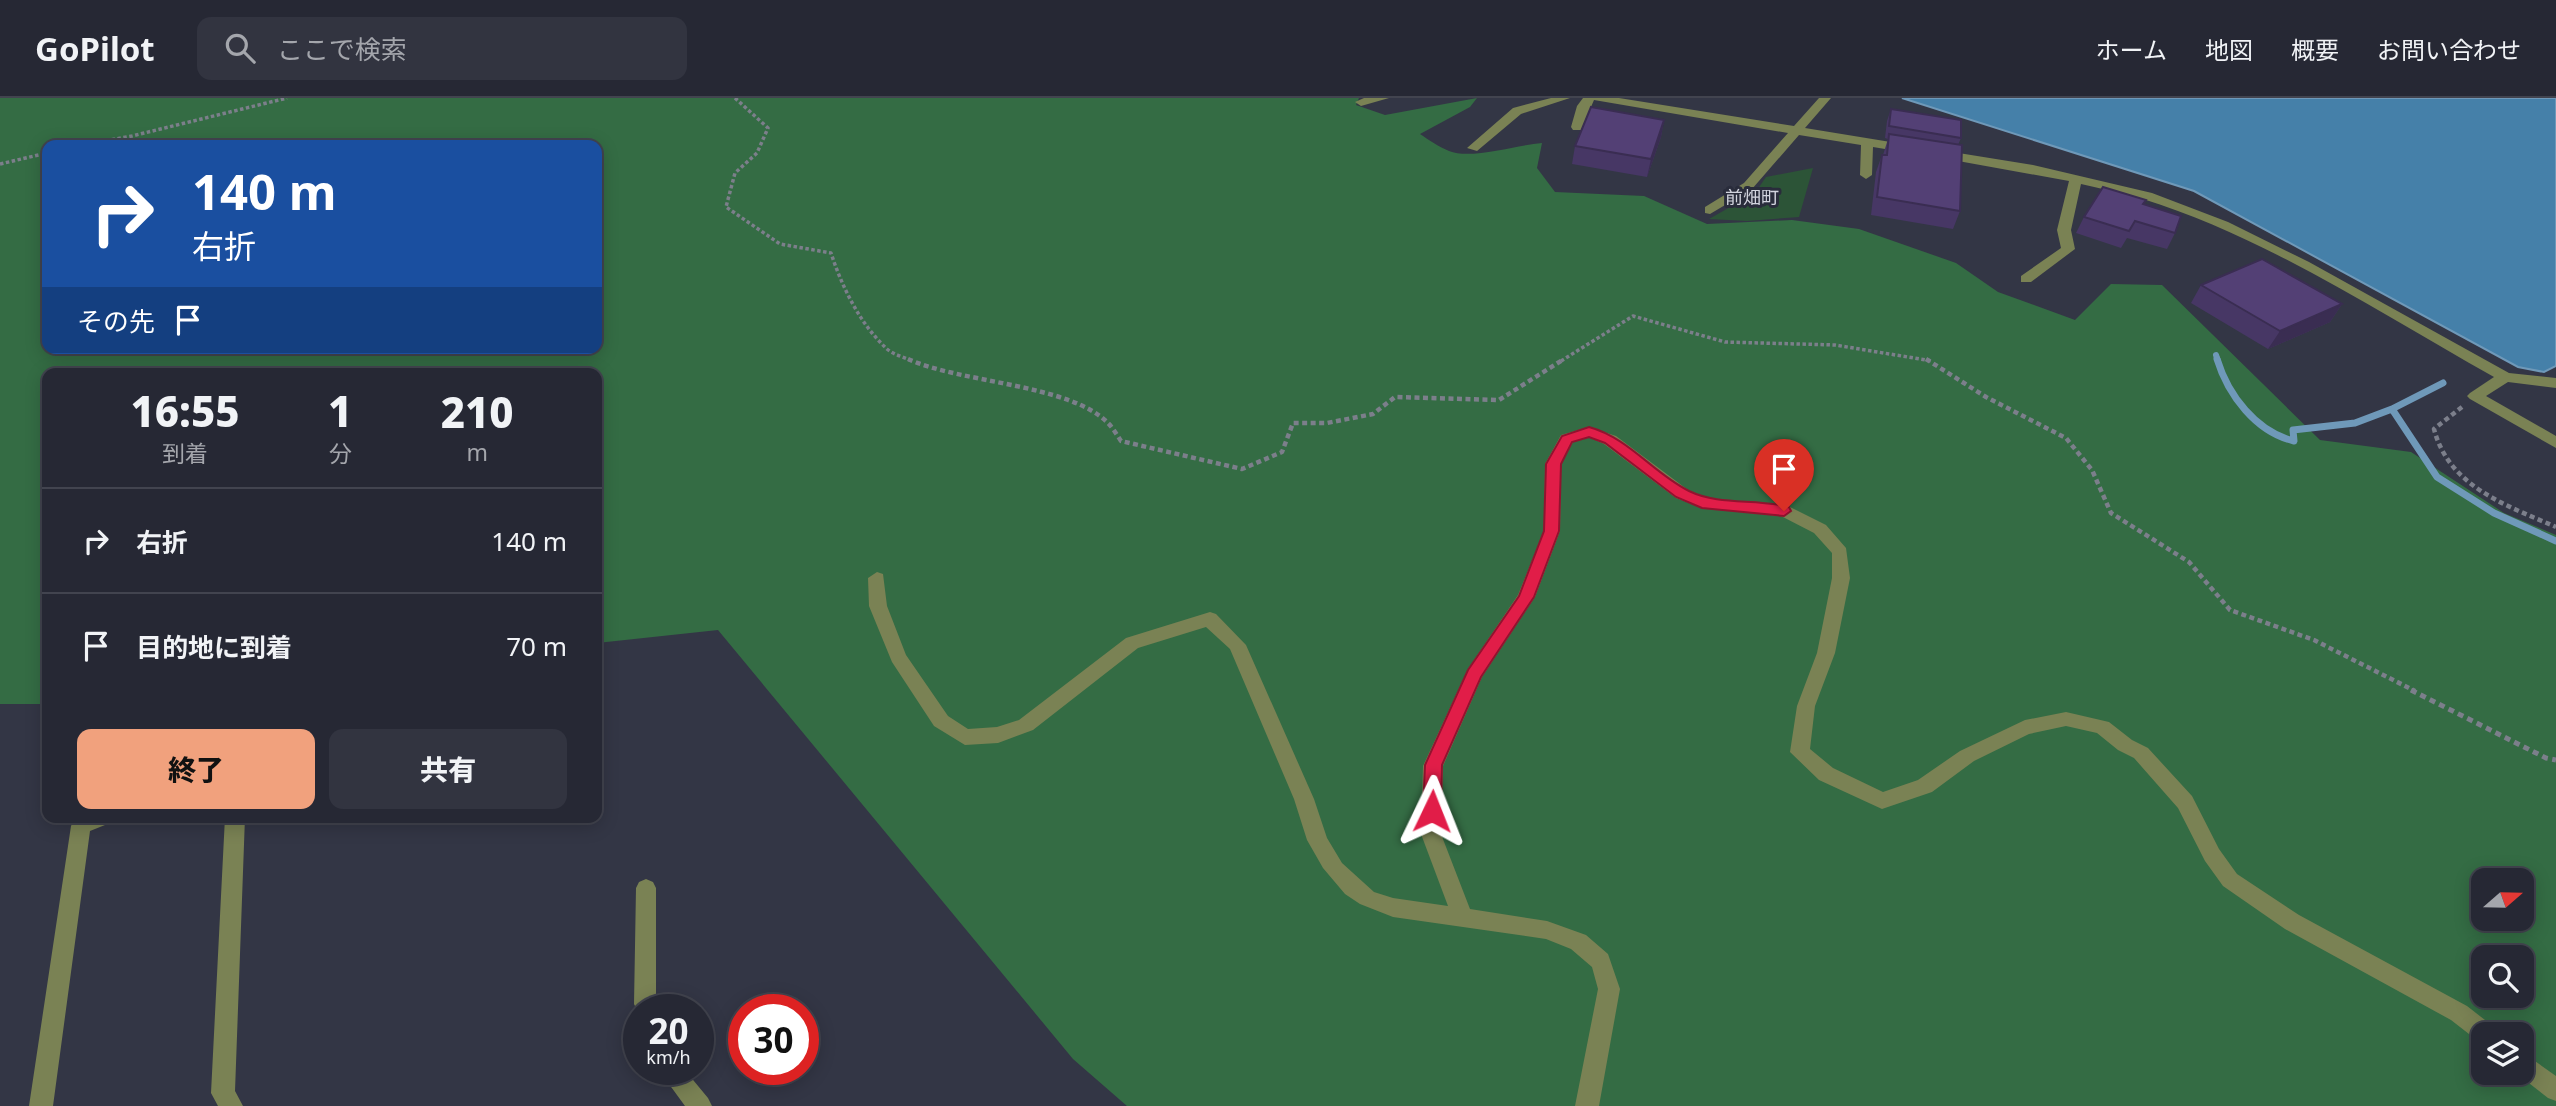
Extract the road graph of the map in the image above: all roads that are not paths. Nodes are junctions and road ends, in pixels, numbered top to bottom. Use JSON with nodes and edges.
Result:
{"nodes":[{"id":1,"x":1383,"y":98,"type":"edge"},
{"id":2,"x":1564,"y":98,"type":"edge"},
{"id":3,"x":1589,"y":98,"type":"edge"},
{"id":4,"x":1598,"y":98,"type":"edge"},
{"id":5,"x":1825,"y":98,"type":"edge"},
{"id":6,"x":1361,"y":102,"type":"dead end"},
{"id":7,"x":1654,"y":102,"type":"edge"},
{"id":8,"x":1577,"y":127,"type":"dead end"},
{"id":9,"x":1798,"y":131,"type":"junction"},
{"id":10,"x":1867,"y":142,"type":"junction"},
{"id":11,"x":1473,"y":148,"type":"dead end"},
{"id":12,"x":1866,"y":176,"type":"dead end"},
{"id":13,"x":2076,"y":178,"type":"junction"},
{"id":14,"x":1710,"y":210,"type":"dead end"},
{"id":15,"x":2281,"y":254,"type":"junction"},
{"id":16,"x":2260,"y":263,"type":"edge"},
{"id":17,"x":2026,"y":279,"type":"dead end"},
{"id":18,"x":2505,"y":377,"type":"junction"},
{"id":19,"x":2556,"y":383,"type":"edge"},
{"id":20,"x":2556,"y":443,"type":"edge"},
{"id":21,"x":877,"y":578,"type":"dead end"},
{"id":22,"x":88,"y":823,"type":"edge"},
{"id":23,"x":235,"y":823,"type":"edge"},
{"id":24,"x":646,"y":888,"type":"dead end"},
{"id":25,"x":1462,"y":916,"type":"junction"},
{"id":26,"x":648,"y":994,"type":"edge"},
{"id":27,"x":2471,"y":1022,"type":"edge"},
{"id":28,"x":2534,"y":1073,"type":"edge"},
{"id":29,"x":682,"y":1085,"type":"edge"},
{"id":30,"x":2556,"y":1090,"type":"edge"},
{"id":31,"x":41,"y":1106,"type":"edge"},
{"id":32,"x":231,"y":1106,"type":"edge"},
{"id":33,"x":700,"y":1106,"type":"edge"},
{"id":34,"x":1587,"y":1106,"type":"edge"}],
"edges":[{"from":1,"to":6,"type":"street"},
{"from":2,"to":11,"type":"street"},
{"from":3,"to":8,"type":"street"},
{"from":4,"to":7,"type":"street"},
{"from":5,"to":9,"type":"street"},
{"from":7,"to":9,"type":"street"},
{"from":9,"to":10,"type":"street"},
{"from":9,"to":14,"type":"street"},
{"from":10,"to":12,"type":"street"},
{"from":10,"to":13,"type":"street"},
{"from":13,"to":15,"type":"street"},
{"from":13,"to":17,"type":"street"},
{"from":15,"to":16,"type":"street"},
{"from":15,"to":18,"type":"street"},
{"from":18,"to":19,"type":"street"},
{"from":18,"to":20,"type":"street"},
{"from":21,"to":25,"type":"street"},
{"from":22,"to":31,"type":"street"},
{"from":23,"to":32,"type":"street"},
{"from":24,"to":26,"type":"street"},
{"from":25,"to":27,"type":"street"},
{"from":25,"to":34,"type":"street"},
{"from":28,"to":30,"type":"street"},
{"from":29,"to":33,"type":"street"}]}
